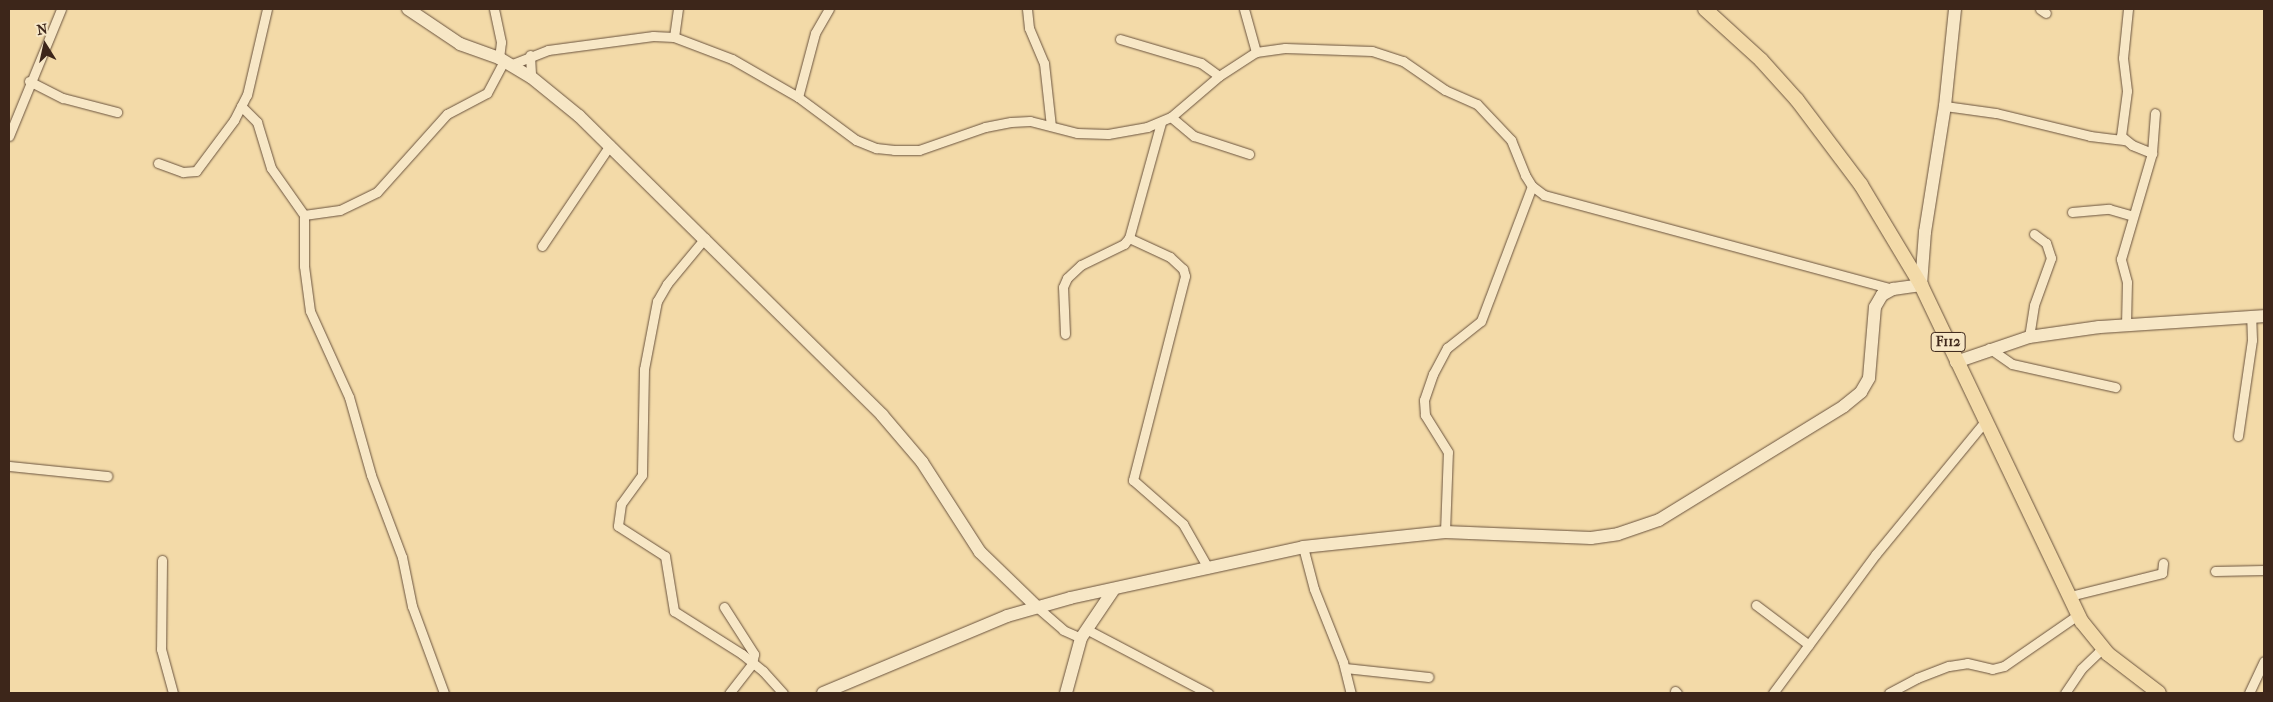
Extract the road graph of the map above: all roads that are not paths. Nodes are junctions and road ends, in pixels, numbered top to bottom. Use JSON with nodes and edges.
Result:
{"nodes":[{"id":1,"x":61,"y":9,"type":"edge"},
{"id":2,"x":267,"y":9,"type":"edge"},
{"id":3,"x":408,"y":9,"type":"edge"},
{"id":4,"x":494,"y":9,"type":"edge"},
{"id":5,"x":678,"y":9,"type":"edge"},
{"id":6,"x":830,"y":9,"type":"edge"},
{"id":7,"x":1027,"y":9,"type":"edge"},
{"id":8,"x":1244,"y":9,"type":"edge"},
{"id":9,"x":1705,"y":9,"type":"edge"},
{"id":10,"x":1954,"y":9,"type":"edge"},
{"id":11,"x":2128,"y":9,"type":"edge"},
{"id":12,"x":674,"y":38,"type":"junction"},
{"id":13,"x":1120,"y":39,"type":"dead end"},
{"id":14,"x":1256,"y":52,"type":"junction"},
{"id":15,"x":530,"y":55,"type":"junction"},
{"id":16,"x":504,"y":61,"type":"junction"},
{"id":17,"x":1219,"y":76,"type":"junction"},
{"id":18,"x":531,"y":77,"type":"junction"},
{"id":19,"x":30,"y":82,"type":"junction"},
{"id":20,"x":798,"y":97,"type":"junction"},
{"id":21,"x":241,"y":106,"type":"junction"},
{"id":22,"x":1945,"y":106,"type":"junction"},
{"id":23,"x":117,"y":112,"type":"dead end"},
{"id":24,"x":2155,"y":112,"type":"dead end"},
{"id":25,"x":1171,"y":116,"type":"junction"},
{"id":26,"x":1161,"y":122,"type":"junction"},
{"id":27,"x":1052,"y":126,"type":"junction"},
{"id":28,"x":9,"y":136,"type":"edge"},
{"id":29,"x":2124,"y":140,"type":"junction"},
{"id":30,"x":610,"y":145,"type":"junction"},
{"id":31,"x":2152,"y":153,"type":"junction"},
{"id":32,"x":1249,"y":154,"type":"dead end"},
{"id":33,"x":158,"y":163,"type":"dead end"},
{"id":34,"x":1532,"y":186,"type":"junction"},
{"id":35,"x":2072,"y":212,"type":"dead end"},
{"id":36,"x":304,"y":215,"type":"junction"},
{"id":37,"x":2134,"y":216,"type":"junction"},
{"id":38,"x":2034,"y":234,"type":"dead end"},
{"id":39,"x":705,"y":238,"type":"junction"},
{"id":40,"x":1129,"y":238,"type":"junction"},
{"id":41,"x":542,"y":246,"type":"dead end"},
{"id":42,"x":1921,"y":285,"type":"junction"},
{"id":43,"x":1893,"y":289,"type":"junction"},
{"id":44,"x":2264,"y":316,"type":"edge"},
{"id":45,"x":2251,"y":317,"type":"junction"},
{"id":46,"x":2126,"y":324,"type":"junction"},
{"id":47,"x":1065,"y":334,"type":"dead end"},
{"id":48,"x":2029,"y":337,"type":"junction"},
{"id":49,"x":1990,"y":348,"type":"junction"},
{"id":50,"x":1956,"y":362,"type":"junction"},
{"id":51,"x":2115,"y":387,"type":"dead end"},
{"id":52,"x":1986,"y":420,"type":"junction"},
{"id":53,"x":2238,"y":436,"type":"dead end"},
{"id":54,"x":9,"y":466,"type":"edge"},
{"id":55,"x":107,"y":476,"type":"dead end"},
{"id":56,"x":1445,"y":532,"type":"junction"},
{"id":57,"x":1303,"y":547,"type":"junction"},
{"id":58,"x":162,"y":560,"type":"dead end"},
{"id":59,"x":2163,"y":563,"type":"dead end"},
{"id":60,"x":1208,"y":568,"type":"junction"},
{"id":61,"x":2264,"y":570,"type":"edge"},
{"id":62,"x":2215,"y":571,"type":"dead end"},
{"id":63,"x":1114,"y":589,"type":"junction"},
{"id":64,"x":2070,"y":596,"type":"junction"},
{"id":65,"x":1756,"y":605,"type":"dead end"},
{"id":66,"x":724,"y":607,"type":"dead end"},
{"id":67,"x":1037,"y":607,"type":"junction"},
{"id":68,"x":2078,"y":614,"type":"junction"},
{"id":69,"x":1084,"y":633,"type":"junction"},
{"id":70,"x":1809,"y":645,"type":"junction"},
{"id":71,"x":2103,"y":648,"type":"junction"},
{"id":72,"x":2264,"y":661,"type":"edge"},
{"id":73,"x":752,"y":664,"type":"junction"},
{"id":74,"x":1345,"y":668,"type":"junction"},
{"id":75,"x":1429,"y":677,"type":"dead end"},
{"id":76,"x":2145,"y":689,"type":"edge"},
{"id":77,"x":1779,"y":691,"type":"edge"},
{"id":78,"x":173,"y":693,"type":"edge"},
{"id":79,"x":444,"y":693,"type":"edge"},
{"id":80,"x":729,"y":693,"type":"edge"},
{"id":81,"x":783,"y":693,"type":"edge"},
{"id":82,"x":823,"y":693,"type":"edge"},
{"id":83,"x":1066,"y":693,"type":"edge"},
{"id":84,"x":1208,"y":693,"type":"edge"},
{"id":85,"x":1351,"y":693,"type":"edge"},
{"id":86,"x":1889,"y":693,"type":"edge"},
{"id":87,"x":2065,"y":693,"type":"edge"},
{"id":88,"x":2159,"y":693,"type":"edge"},
{"id":89,"x":2249,"y":693,"type":"edge"}],
"edges":[{"from":1,"to":19,"type":"street"},
{"from":2,"to":21,"type":"street"},
{"from":3,"to":16,"type":"main road"},
{"from":4,"to":16,"type":"street"},
{"from":5,"to":12,"type":"street"},
{"from":6,"to":20,"type":"street"},
{"from":7,"to":27,"type":"street"},
{"from":8,"to":14,"type":"street"},
{"from":9,"to":42,"type":"main road","number":"F112"},
{"from":10,"to":22,"type":"main road"},
{"from":11,"to":29,"type":"street"},
{"from":12,"to":15,"type":"street"},
{"from":12,"to":20,"type":"street"},
{"from":13,"to":17,"type":"street"},
{"from":14,"to":17,"type":"street"},
{"from":14,"to":34,"type":"street"},
{"from":15,"to":16,"type":"street"},
{"from":15,"to":18,"type":"street"},
{"from":16,"to":18,"type":"main road"},
{"from":16,"to":36,"type":"street"},
{"from":17,"to":25,"type":"street"},
{"from":18,"to":30,"type":"main road"},
{"from":19,"to":23,"type":"street"},
{"from":19,"to":28,"type":"street"},
{"from":20,"to":27,"type":"street"},
{"from":21,"to":33,"type":"street"},
{"from":21,"to":36,"type":"street"},
{"from":22,"to":29,"type":"street"},
{"from":22,"to":42,"type":"main road"},
{"from":24,"to":31,"type":"street"},
{"from":25,"to":26,"type":"street"},
{"from":25,"to":32,"type":"street"},
{"from":26,"to":27,"type":"street"},
{"from":26,"to":40,"type":"street"},
{"from":29,"to":31,"type":"street"},
{"from":30,"to":39,"type":"main road"},
{"from":30,"to":41,"type":"street"},
{"from":31,"to":37,"type":"street"},
{"from":34,"to":43,"type":"street"},
{"from":34,"to":56,"type":"street"},
{"from":35,"to":37,"type":"street"},
{"from":36,"to":79,"type":"street"},
{"from":37,"to":46,"type":"street"},
{"from":38,"to":48,"type":"street"},
{"from":39,"to":67,"type":"main road"},
{"from":39,"to":73,"type":"street"},
{"from":40,"to":47,"type":"street"},
{"from":40,"to":60,"type":"street"},
{"from":42,"to":43,"type":"main road"},
{"from":42,"to":50,"type":"main road","number":"F112"},
{"from":43,"to":56,"type":"main road"},
{"from":44,"to":45,"type":"main road"},
{"from":45,"to":46,"type":"main road"},
{"from":45,"to":53,"type":"street"},
{"from":46,"to":48,"type":"main road"},
{"from":48,"to":49,"type":"main road"},
{"from":49,"to":50,"type":"main road"},
{"from":49,"to":51,"type":"street"},
{"from":50,"to":52,"type":"main road","number":"F112"},
{"from":52,"to":64,"type":"main road","number":"F112"},
{"from":52,"to":70,"type":"street"},
{"from":54,"to":55,"type":"street"},
{"from":56,"to":57,"type":"main road"},
{"from":57,"to":60,"type":"main road"},
{"from":57,"to":74,"type":"street"},
{"from":58,"to":78,"type":"street"},
{"from":59,"to":64,"type":"street"},
{"from":60,"to":63,"type":"main road"},
{"from":61,"to":62,"type":"street"},
{"from":63,"to":67,"type":"main road"},
{"from":63,"to":69,"type":"main road"},
{"from":64,"to":68,"type":"main road","number":"F112"},
{"from":65,"to":70,"type":"street"},
{"from":66,"to":73,"type":"street"},
{"from":67,"to":69,"type":"street"},
{"from":67,"to":82,"type":"main road"},
{"from":68,"to":71,"type":"main road","number":"F112"},
{"from":68,"to":86,"type":"street"},
{"from":69,"to":83,"type":"main road"},
{"from":69,"to":84,"type":"street"},
{"from":70,"to":77,"type":"street"},
{"from":71,"to":76,"type":"main road","number":"F112"},
{"from":71,"to":87,"type":"street"},
{"from":72,"to":89,"type":"street"},
{"from":73,"to":80,"type":"street"},
{"from":73,"to":81,"type":"street"},
{"from":74,"to":75,"type":"street"},
{"from":74,"to":85,"type":"street"},
{"from":76,"to":88,"type":"main road","number":"F112"}]}
